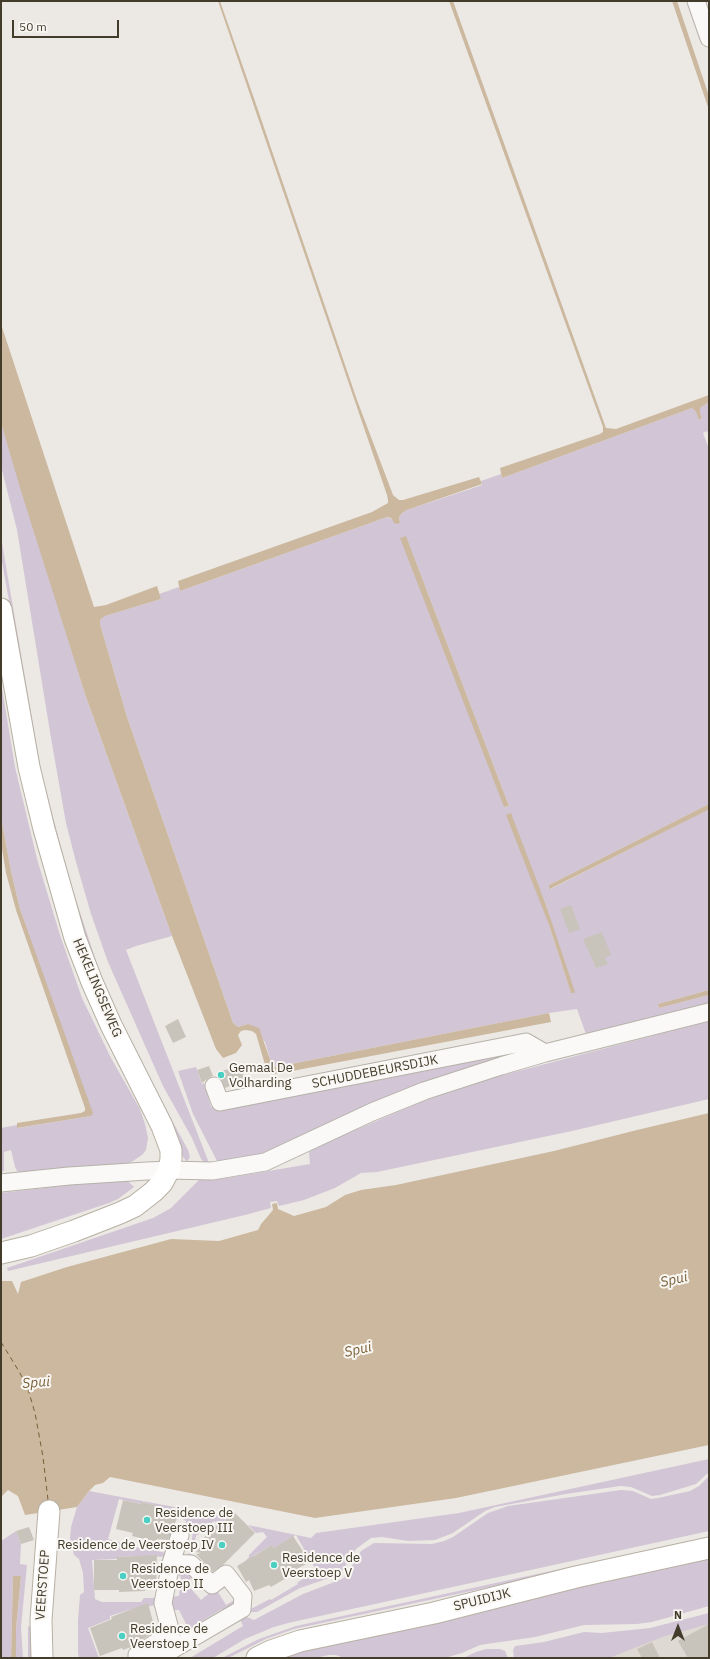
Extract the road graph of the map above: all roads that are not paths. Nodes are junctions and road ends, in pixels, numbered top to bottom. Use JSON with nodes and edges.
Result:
{"nodes":[{"id":1,"x":696,"y":1,"type":"edge"},
{"id":2,"x":709,"y":38,"type":"edge"},
{"id":3,"x":1,"y":610,"type":"edge"},
{"id":4,"x":709,"y":1012,"type":"edge"},
{"id":5,"x":545,"y":1053,"type":"junction"},
{"id":6,"x":214,"y":1086,"type":"dead end"},
{"id":7,"x":169,"y":1170,"type":"junction"},
{"id":8,"x":1,"y":1183,"type":"edge"},
{"id":9,"x":1,"y":1253,"type":"edge"},
{"id":10,"x":48,"y":1511,"type":"dead end"},
{"id":11,"x":180,"y":1535,"type":"dead end"},
{"id":12,"x":709,"y":1548,"type":"edge"},
{"id":13,"x":171,"y":1563,"type":"junction"},
{"id":14,"x":42,"y":1658,"type":"edge"},
{"id":15,"x":137,"y":1658,"type":"edge"},
{"id":16,"x":158,"y":1658,"type":"edge"},
{"id":17,"x":257,"y":1658,"type":"edge"}],
"edges":[{"from":1,"to":2,"type":"street"},
{"from":3,"to":7,"type":"main road","name":"HEKELINGSEWEG"},
{"from":4,"to":5,"type":"street","name":"SCHUDDEBEURSDIJK"},
{"from":5,"to":6,"type":"street","name":"SCHUDDEBEURSDIJK"},
{"from":5,"to":7,"type":"street","name":"SCHUDDEBEURSDIJK"},
{"from":7,"to":8,"type":"street"},
{"from":7,"to":9,"type":"main road","name":"HEKELINGSEWEG"},
{"from":10,"to":14,"type":"main road","name":"VEERSTOEP"},
{"from":11,"to":13,"type":"street"},
{"from":12,"to":17,"type":"main road","name":"SPUIDIJK"},
{"from":13,"to":15,"type":"street"},
{"from":13,"to":16,"type":"street"}]}
